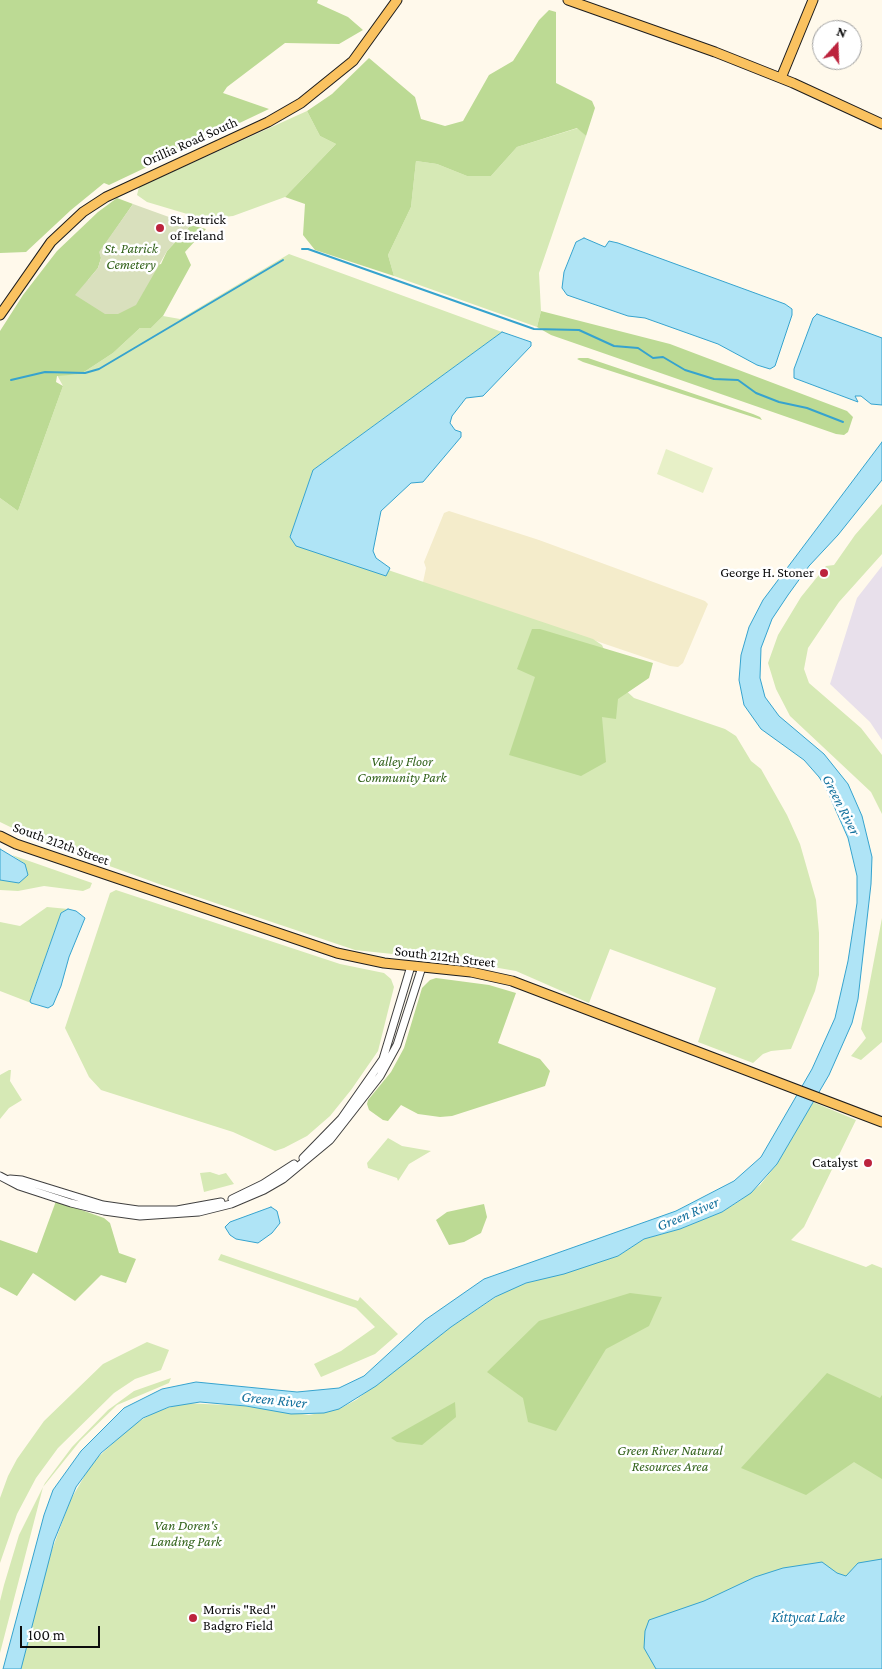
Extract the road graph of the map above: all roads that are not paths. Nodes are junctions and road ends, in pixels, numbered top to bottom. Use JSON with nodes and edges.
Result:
{"nodes":[{"id":1,"x":397,"y":0,"type":"edge"},
{"id":2,"x":568,"y":0,"type":"edge"},
{"id":3,"x":812,"y":0,"type":"edge"},
{"id":4,"x":781,"y":78,"type":"junction"},
{"id":5,"x":882,"y":124,"type":"edge"},
{"id":6,"x":0,"y":315,"type":"edge"},
{"id":7,"x":0,"y":836,"type":"edge"},
{"id":8,"x":411,"y":966,"type":"junction"},
{"id":9,"x":422,"y":967,"type":"junction"},
{"id":10,"x":882,"y":1122,"type":"edge"},
{"id":11,"x":3,"y":1177,"type":"edge"},
{"id":12,"x":104,"y":1208,"type":"junction"}],
"edges":[{"from":1,"to":6,"type":"main road","name":"Orillia Road South"},
{"from":2,"to":4,"type":"main road"},
{"from":3,"to":4,"type":"main road"},
{"from":4,"to":5,"type":"main road"},
{"from":7,"to":8,"type":"main road","name":"South 212th Street"},
{"from":8,"to":9,"type":"main road","name":"South 212th Street"},
{"from":8,"to":12,"type":"street"},
{"from":9,"to":10,"type":"main road","name":"South 212th Street"},
{"from":9,"to":12,"type":"street"},
{"from":11,"to":12,"type":"street"}]}
